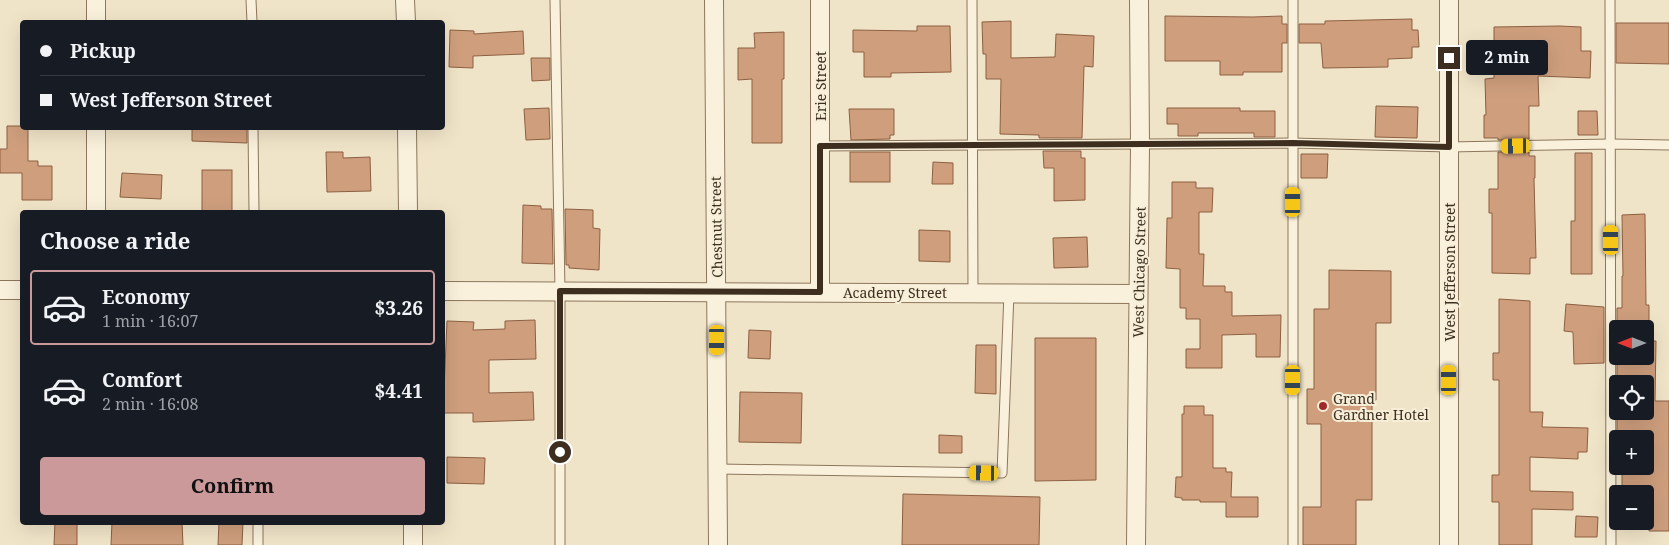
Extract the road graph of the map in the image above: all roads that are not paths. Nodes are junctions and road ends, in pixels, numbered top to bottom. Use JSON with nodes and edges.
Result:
{"nodes":[{"id":1,"x":96,"y":0,"type":"edge"},
{"id":2,"x":251,"y":0,"type":"edge"},
{"id":3,"x":405,"y":0,"type":"edge"},
{"id":4,"x":555,"y":0,"type":"edge"},
{"id":5,"x":714,"y":0,"type":"edge"},
{"id":6,"x":820,"y":0,"type":"edge"},
{"id":7,"x":972,"y":0,"type":"edge"},
{"id":8,"x":1138,"y":0,"type":"edge"},
{"id":9,"x":1293,"y":0,"type":"edge"},
{"id":10,"x":1449,"y":0,"type":"edge"},
{"id":11,"x":1610,"y":0,"type":"edge"},
{"id":12,"x":96,"y":20,"type":"edge"},
{"id":13,"x":252,"y":20,"type":"edge"},
{"id":14,"x":406,"y":20,"type":"edge"},
{"id":15,"x":96,"y":130,"type":"edge"},
{"id":16,"x":253,"y":130,"type":"edge"},
{"id":17,"x":407,"y":130,"type":"edge"},
{"id":18,"x":1293,"y":143,"type":"junction"},
{"id":19,"x":1610,"y":144,"type":"junction"},
{"id":20,"x":972,"y":145,"type":"junction"},
{"id":21,"x":1140,"y":145,"type":"junction"},
{"id":22,"x":1669,"y":145,"type":"edge"},
{"id":23,"x":820,"y":146,"type":"junction"},
{"id":24,"x":1449,"y":147,"type":"junction"},
{"id":25,"x":96,"y":210,"type":"edge"},
{"id":26,"x":254,"y":210,"type":"edge"},
{"id":27,"x":408,"y":210,"type":"edge"},
{"id":28,"x":0,"y":290,"type":"edge"},
{"id":29,"x":20,"y":290,"type":"edge"},
{"id":30,"x":445,"y":290,"type":"edge"},
{"id":31,"x":560,"y":291,"type":"junction"},
{"id":32,"x":717,"y":291,"type":"junction"},
{"id":33,"x":820,"y":292,"type":"junction"},
{"id":34,"x":973,"y":293,"type":"junction"},
{"id":35,"x":1009,"y":293,"type":"junction"},
{"id":36,"x":1138,"y":294,"type":"junction"},
{"id":37,"x":718,"y":469,"type":"junction"},
{"id":38,"x":258,"y":525,"type":"edge"},
{"id":39,"x":412,"y":525,"type":"edge"},
{"id":40,"x":258,"y":545,"type":"edge"},
{"id":41,"x":413,"y":545,"type":"edge"},
{"id":42,"x":560,"y":545,"type":"edge"},
{"id":43,"x":718,"y":545,"type":"edge"},
{"id":44,"x":1136,"y":545,"type":"edge"},
{"id":45,"x":1292,"y":545,"type":"edge"},
{"id":46,"x":1449,"y":545,"type":"edge"},
{"id":47,"x":1611,"y":545,"type":"edge"}],
"edges":[{"from":1,"to":12,"type":"street"},
{"from":2,"to":13,"type":"lane"},
{"from":3,"to":14,"type":"street"},
{"from":4,"to":31,"type":"lane"},
{"from":5,"to":32,"type":"street","name":"Chestnut Street"},
{"from":6,"to":23,"type":"street","name":"Erie Street"},
{"from":7,"to":20,"type":"lane"},
{"from":8,"to":21,"type":"street","name":"West Chicago Street"},
{"from":9,"to":18,"type":"lane"},
{"from":10,"to":24,"type":"street","name":"West Jefferson Street"},
{"from":11,"to":19,"type":"lane"},
{"from":15,"to":25,"type":"street"},
{"from":16,"to":26,"type":"lane"},
{"from":17,"to":27,"type":"street"},
{"from":18,"to":21,"type":"lane"},
{"from":18,"to":24,"type":"lane"},
{"from":18,"to":45,"type":"lane"},
{"from":19,"to":22,"type":"lane"},
{"from":19,"to":24,"type":"lane"},
{"from":19,"to":47,"type":"lane"},
{"from":20,"to":21,"type":"lane"},
{"from":20,"to":23,"type":"lane"},
{"from":20,"to":34,"type":"lane"},
{"from":21,"to":36,"type":"street","name":"West Chicago Street"},
{"from":23,"to":33,"type":"street","name":"Erie Street"},
{"from":24,"to":46,"type":"street","name":"West Jefferson Street"},
{"from":28,"to":29,"type":"street"},
{"from":30,"to":31,"type":"street","name":"Academy Street"},
{"from":31,"to":32,"type":"street","name":"Academy Street"},
{"from":31,"to":42,"type":"lane"},
{"from":32,"to":33,"type":"street","name":"Academy Street"},
{"from":32,"to":37,"type":"street","name":"Chestnut Street"},
{"from":33,"to":34,"type":"street","name":"Academy Street"},
{"from":34,"to":35,"type":"street","name":"Academy Street"},
{"from":35,"to":36,"type":"street","name":"Academy Street"},
{"from":35,"to":37,"type":"lane"},
{"from":36,"to":44,"type":"street","name":"West Chicago Street"},
{"from":37,"to":43,"type":"street","name":"Chestnut Street"},
{"from":38,"to":40,"type":"lane"},
{"from":39,"to":41,"type":"street"}]}
